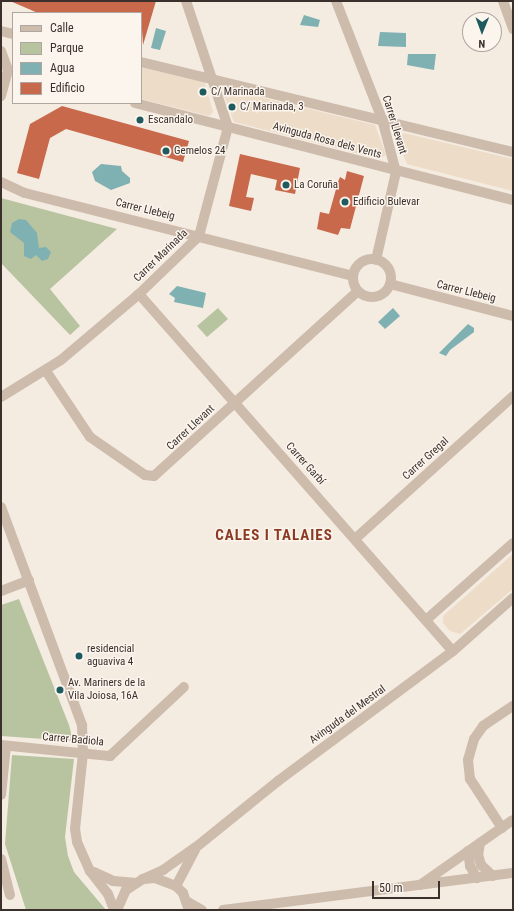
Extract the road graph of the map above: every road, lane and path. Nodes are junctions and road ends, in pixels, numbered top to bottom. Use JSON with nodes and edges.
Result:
{"nodes":[{"id":1,"x":186,"y":1,"type":"edge"},
{"id":2,"x":336,"y":1,"type":"edge"},
{"id":3,"x":503,"y":1,"type":"edge"},
{"id":4,"x":513,"y":28,"type":"edge"},
{"id":5,"x":1,"y":32,"type":"edge"},
{"id":6,"x":12,"y":34,"type":"edge"},
{"id":7,"x":1,"y":51,"type":"edge"},
{"id":8,"x":142,"y":62,"type":"edge"},
{"id":9,"x":7,"y":70,"type":"edge"},
{"id":10,"x":209,"y":78,"type":"junction"},
{"id":11,"x":1,"y":96,"type":"edge"},
{"id":12,"x":139,"y":104,"type":"edge"},
{"id":13,"x":382,"y":119,"type":"junction"},
{"id":14,"x":228,"y":127,"type":"junction"},
{"id":15,"x":513,"y":152,"type":"edge"},
{"id":16,"x":396,"y":172,"type":"junction"},
{"id":17,"x":1,"y":182,"type":"edge"},
{"id":18,"x":513,"y":200,"type":"edge"},
{"id":19,"x":198,"y":236,"type":"junction"},
{"id":20,"x":376,"y":260,"type":"junction"},
{"id":21,"x":353,"y":276,"type":"junction"},
{"id":22,"x":390,"y":284,"type":"junction"},
{"id":23,"x":358,"y":290,"type":"junction"},
{"id":24,"x":139,"y":294,"type":"junction"},
{"id":25,"x":513,"y":316,"type":"edge"},
{"id":26,"x":46,"y":371,"type":"junction"},
{"id":27,"x":513,"y":396,"type":"edge"},
{"id":28,"x":1,"y":397,"type":"edge"},
{"id":29,"x":235,"y":403,"type":"junction"},
{"id":30,"x":1,"y":507,"type":"edge"},
{"id":31,"x":355,"y":539,"type":"junction"},
{"id":32,"x":513,"y":544,"type":"edge"},
{"id":33,"x":29,"y":580,"type":"junction"},
{"id":34,"x":1,"y":591,"type":"edge"},
{"id":35,"x":513,"y":598,"type":"edge"},
{"id":36,"x":426,"y":620,"type":"junction"},
{"id":37,"x":453,"y":651,"type":"junction"},
{"id":38,"x":184,"y":687,"type":"dead end"},
{"id":39,"x":513,"y":706,"type":"edge"},
{"id":40,"x":3,"y":746,"type":"edge"},
{"id":41,"x":83,"y":753,"type":"junction"},
{"id":42,"x":1,"y":795,"type":"edge"},
{"id":43,"x":513,"y":820,"type":"edge"},
{"id":44,"x":502,"y":828,"type":"junction"},
{"id":45,"x":480,"y":843,"type":"junction"},
{"id":46,"x":196,"y":848,"type":"junction"},
{"id":47,"x":468,"y":851,"type":"junction"},
{"id":48,"x":1,"y":859,"type":"edge"},
{"id":49,"x":90,"y":871,"type":"junction"},
{"id":50,"x":513,"y":873,"type":"edge"},
{"id":51,"x":493,"y":876,"type":"junction"},
{"id":52,"x":477,"y":878,"type":"junction"},
{"id":53,"x":143,"y":879,"type":"junction"},
{"id":54,"x":134,"y":883,"type":"junction"},
{"id":55,"x":176,"y":886,"type":"junction"},
{"id":56,"x":418,"y":886,"type":"junction"},
{"id":57,"x":10,"y":895,"type":"dead end"},
{"id":58,"x":189,"y":906,"type":"edge"},
{"id":59,"x":114,"y":910,"type":"edge"},
{"id":60,"x":117,"y":910,"type":"edge"},
{"id":61,"x":202,"y":910,"type":"edge"},
{"id":62,"x":223,"y":910,"type":"edge"}],
"edges":[{"from":1,"to":10,"type":"street"},
{"from":2,"to":13,"type":"street","name":"Carrer Llevant"},
{"from":3,"to":4,"type":"street"},
{"from":5,"to":6,"type":"street"},
{"from":7,"to":9,"type":"street"},
{"from":8,"to":10,"type":"street"},
{"from":9,"to":11,"type":"street"},
{"from":10,"to":13,"type":"street"},
{"from":10,"to":14,"type":"street"},
{"from":12,"to":14,"type":"street","name":"Avinguda Rosa dels Vents"},
{"from":13,"to":15,"type":"street"},
{"from":13,"to":16,"type":"street","name":"Carrer Llevant"},
{"from":14,"to":16,"type":"street","name":"Avinguda Rosa dels Vents"},
{"from":14,"to":19,"type":"street","name":"Carrer Marinada"},
{"from":16,"to":18,"type":"street","name":"Avinguda Rosa dels Vents"},
{"from":16,"to":20,"type":"street","name":"Carrer Llevant"},
{"from":17,"to":19,"type":"street","name":"Carrer Llebeig"},
{"from":19,"to":21,"type":"street","name":"Carrer Llebeig"},
{"from":19,"to":24,"type":"street","name":"Carrer Marinada"},
{"from":20,"to":21,"type":"street"},
{"from":20,"to":22,"type":"street"},
{"from":21,"to":23,"type":"street"},
{"from":22,"to":23,"type":"street"},
{"from":22,"to":25,"type":"street","name":"Carrer Llebeig"},
{"from":23,"to":29,"type":"street","name":"Carrer Llevant"},
{"from":24,"to":26,"type":"street","name":"Carrer Marinada"},
{"from":24,"to":29,"type":"street","name":"Carrer Garbí"},
{"from":26,"to":28,"type":"street","name":"Carrer Marinada"},
{"from":26,"to":29,"type":"street","name":"Carrer Llevant"},
{"from":27,"to":31,"type":"street","name":"Carrer Gregal"},
{"from":29,"to":31,"type":"street","name":"Carrer Garbí"},
{"from":30,"to":33,"type":"street"},
{"from":31,"to":36,"type":"street","name":"Carrer Garbí"},
{"from":32,"to":36,"type":"street"},
{"from":33,"to":34,"type":"street"},
{"from":33,"to":41,"type":"street"},
{"from":35,"to":37,"type":"street","name":"Avinguda del Mestral"},
{"from":36,"to":37,"type":"street","name":"Carrer Garbí"},
{"from":37,"to":46,"type":"street","name":"Avinguda del Mestral"},
{"from":38,"to":41,"type":"street","name":"Carrer Badiola"},
{"from":39,"to":44,"type":"street"},
{"from":40,"to":41,"type":"street","name":"Carrer Badiola"},
{"from":40,"to":42,"type":"street","name":"Carrer Badiola"},
{"from":41,"to":49,"type":"street"},
{"from":43,"to":44,"type":"street"},
{"from":44,"to":45,"type":"street"},
{"from":45,"to":47,"type":"street"},
{"from":45,"to":51,"type":"street"},
{"from":46,"to":53,"type":"street","name":"Avinguda del Mestral"},
{"from":46,"to":55,"type":"street","name":"Avinguda del Mestral"},
{"from":47,"to":52,"type":"street"},
{"from":47,"to":56,"type":"street"},
{"from":48,"to":57,"type":"street"},
{"from":49,"to":54,"type":"street"},
{"from":49,"to":59,"type":"street"},
{"from":50,"to":51,"type":"street"},
{"from":51,"to":52,"type":"street"},
{"from":52,"to":56,"type":"street"},
{"from":53,"to":54,"type":"street","name":"Avinguda del Mestral"},
{"from":53,"to":55,"type":"street"},
{"from":54,"to":60,"type":"street"},
{"from":55,"to":58,"type":"street"},
{"from":56,"to":62,"type":"street"},
{"from":58,"to":61,"type":"street"}]}
